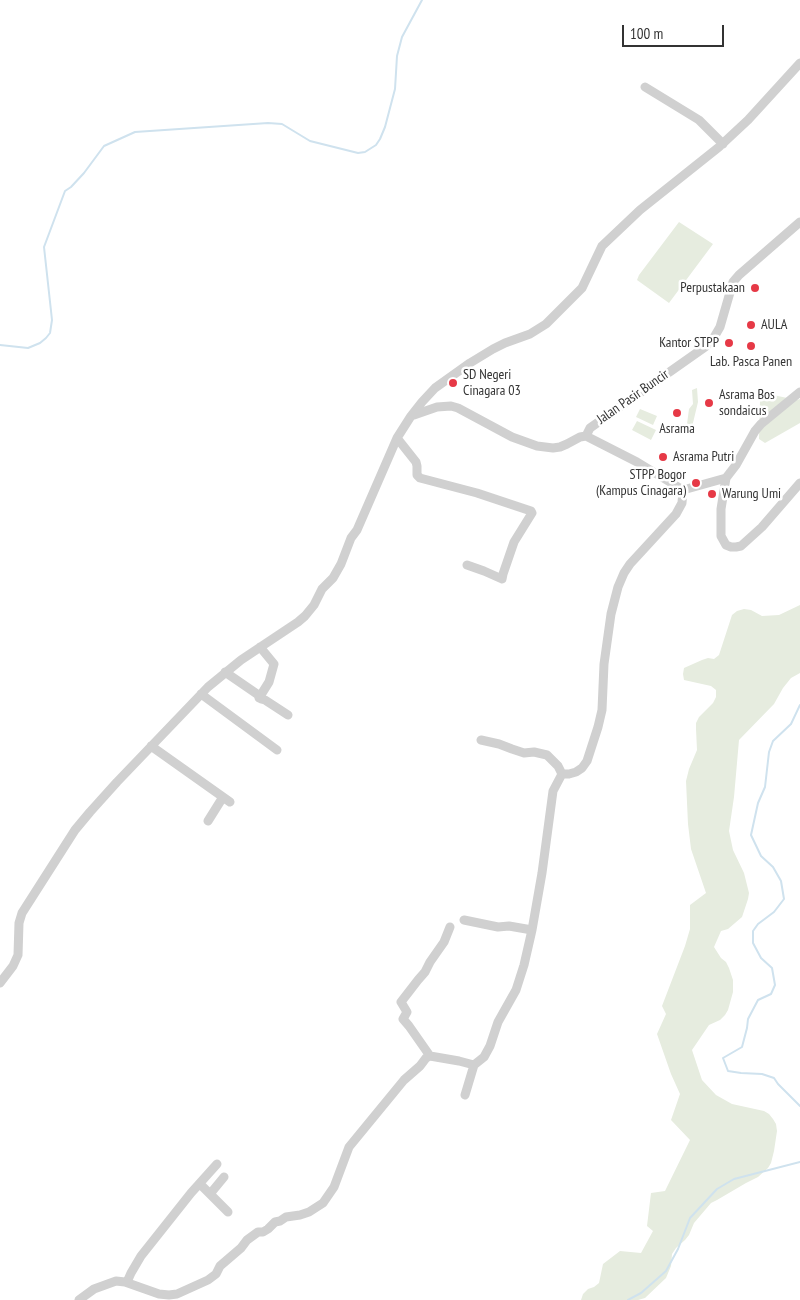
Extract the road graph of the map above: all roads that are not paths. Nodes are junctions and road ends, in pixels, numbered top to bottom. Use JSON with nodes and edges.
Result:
{"nodes":[{"id":1,"x":800,"y":64,"type":"edge"},
{"id":2,"x":645,"y":87,"type":"dead end"},
{"id":3,"x":723,"y":144,"type":"junction"},
{"id":4,"x":800,"y":222,"type":"edge"},
{"id":5,"x":800,"y":392,"type":"edge"},
{"id":6,"x":411,"y":416,"type":"junction"},
{"id":7,"x":586,"y":436,"type":"junction"},
{"id":8,"x":397,"y":438,"type":"junction"},
{"id":9,"x":726,"y":478,"type":"junction"},
{"id":10,"x":800,"y":483,"type":"edge"},
{"id":11,"x":683,"y":490,"type":"junction"},
{"id":12,"x":467,"y":565,"type":"dead end"},
{"id":13,"x":260,"y":647,"type":"junction"},
{"id":14,"x":225,"y":672,"type":"junction"},
{"id":15,"x":201,"y":694,"type":"junction"},
{"id":16,"x":259,"y":698,"type":"junction"},
{"id":17,"x":288,"y":715,"type":"dead end"},
{"id":18,"x":481,"y":740,"type":"dead end"},
{"id":19,"x":151,"y":746,"type":"junction"},
{"id":20,"x":277,"y":750,"type":"dead end"},
{"id":21,"x":562,"y":774,"type":"junction"},
{"id":22,"x":208,"y":821,"type":"dead end"},
{"id":23,"x":464,"y":920,"type":"dead end"},
{"id":24,"x":450,"y":927,"type":"dead end"},
{"id":25,"x":532,"y":930,"type":"junction"},
{"id":26,"x":0,"y":983,"type":"edge"},
{"id":27,"x":430,"y":1056,"type":"junction"},
{"id":28,"x":474,"y":1065,"type":"junction"},
{"id":29,"x":465,"y":1095,"type":"dead end"},
{"id":30,"x":217,"y":1164,"type":"dead end"},
{"id":31,"x":224,"y":1177,"type":"dead end"},
{"id":32,"x":200,"y":1184,"type":"junction"},
{"id":33,"x":210,"y":1194,"type":"junction"},
{"id":34,"x":228,"y":1212,"type":"dead end"},
{"id":35,"x":127,"y":1282,"type":"junction"},
{"id":36,"x":79,"y":1300,"type":"edge"}],
"edges":[{"from":1,"to":3,"type":"street"},
{"from":2,"to":3,"type":"street"},
{"from":3,"to":6,"type":"street"},
{"from":4,"to":7,"type":"street","name":"Jalan Pasir Buncir"},
{"from":5,"to":9,"type":"street"},
{"from":6,"to":7,"type":"street","name":"Jalan Pasir Buncir"},
{"from":6,"to":8,"type":"street"},
{"from":7,"to":11,"type":"street"},
{"from":8,"to":12,"type":"street"},
{"from":8,"to":13,"type":"street"},
{"from":9,"to":10,"type":"street"},
{"from":9,"to":11,"type":"street"},
{"from":11,"to":21,"type":"street"},
{"from":13,"to":14,"type":"street"},
{"from":13,"to":16,"type":"street"},
{"from":14,"to":15,"type":"street"},
{"from":14,"to":16,"type":"street"},
{"from":15,"to":19,"type":"street"},
{"from":15,"to":20,"type":"street"},
{"from":16,"to":17,"type":"street"},
{"from":18,"to":21,"type":"street"},
{"from":19,"to":22,"type":"street"},
{"from":19,"to":26,"type":"street"},
{"from":21,"to":25,"type":"street"},
{"from":23,"to":25,"type":"street"},
{"from":24,"to":27,"type":"street"},
{"from":25,"to":28,"type":"street"},
{"from":27,"to":28,"type":"street"},
{"from":27,"to":35,"type":"street"},
{"from":28,"to":29,"type":"street"},
{"from":30,"to":32,"type":"street"},
{"from":31,"to":33,"type":"street"},
{"from":32,"to":33,"type":"street"},
{"from":32,"to":35,"type":"street"},
{"from":33,"to":34,"type":"street"},
{"from":35,"to":36,"type":"street"}]}
